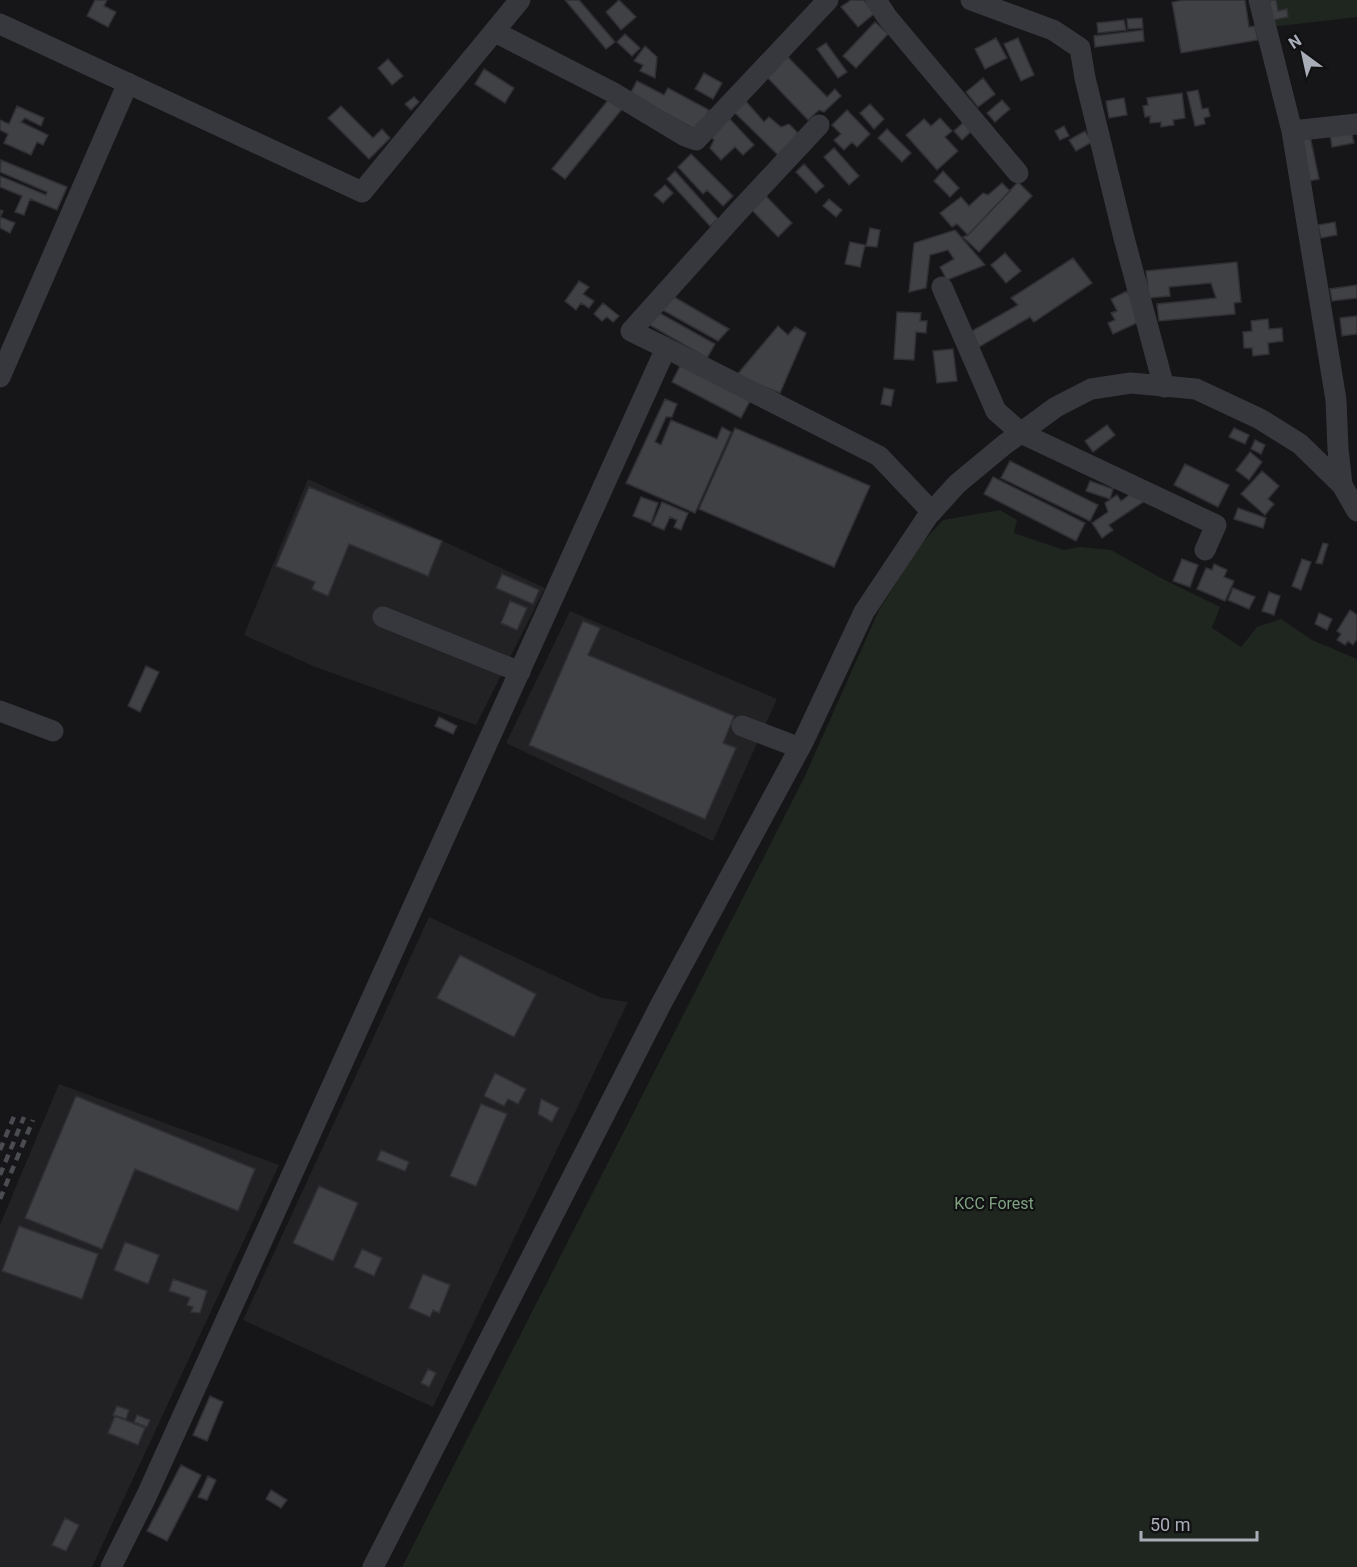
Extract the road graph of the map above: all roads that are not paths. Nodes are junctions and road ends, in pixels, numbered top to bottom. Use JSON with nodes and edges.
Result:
{"nodes":[{"id":1,"x":520,"y":0,"type":"edge"},
{"id":2,"x":828,"y":0,"type":"edge"},
{"id":3,"x":876,"y":0,"type":"edge"},
{"id":4,"x":971,"y":0,"type":"edge"},
{"id":5,"x":1259,"y":0,"type":"edge"},
{"id":6,"x":0,"y":24,"type":"edge"},
{"id":7,"x":495,"y":32,"type":"junction"},
{"id":8,"x":128,"y":83,"type":"junction"},
{"id":9,"x":1357,"y":124,"type":"edge"},
{"id":10,"x":819,"y":125,"type":"dead end"},
{"id":11,"x":1292,"y":130,"type":"junction"},
{"id":12,"x":1018,"y":173,"type":"dead end"},
{"id":13,"x":942,"y":287,"type":"dead end"},
{"id":14,"x":666,"y":348,"type":"junction"},
{"id":15,"x":0,"y":377,"type":"edge"},
{"id":16,"x":1164,"y":387,"type":"junction"},
{"id":17,"x":1021,"y":433,"type":"junction"},
{"id":18,"x":1342,"y":485,"type":"junction"},
{"id":19,"x":1357,"y":511,"type":"edge"},
{"id":20,"x":932,"y":512,"type":"junction"},
{"id":21,"x":1205,"y":550,"type":"dead end"},
{"id":22,"x":383,"y":617,"type":"dead end"},
{"id":23,"x":520,"y":672,"type":"junction"},
{"id":24,"x":0,"y":711,"type":"edge"},
{"id":25,"x":742,"y":726,"type":"dead end"},
{"id":26,"x":53,"y":730,"type":"dead end"},
{"id":27,"x":800,"y":748,"type":"junction"},
{"id":28,"x":111,"y":1567,"type":"edge"},
{"id":29,"x":373,"y":1567,"type":"edge"}],
"edges":[{"from":1,"to":7,"type":"street"},
{"from":2,"to":7,"type":"street"},
{"from":3,"to":12,"type":"street"},
{"from":4,"to":16,"type":"street"},
{"from":5,"to":11,"type":"street"},
{"from":6,"to":8,"type":"street"},
{"from":7,"to":8,"type":"street"},
{"from":8,"to":15,"type":"street"},
{"from":9,"to":11,"type":"street"},
{"from":10,"to":14,"type":"street"},
{"from":11,"to":18,"type":"street"},
{"from":13,"to":17,"type":"street"},
{"from":14,"to":20,"type":"street"},
{"from":14,"to":23,"type":"street"},
{"from":16,"to":17,"type":"street"},
{"from":16,"to":18,"type":"street"},
{"from":17,"to":20,"type":"street"},
{"from":17,"to":21,"type":"street"},
{"from":18,"to":19,"type":"street"},
{"from":20,"to":27,"type":"street"},
{"from":22,"to":23,"type":"street"},
{"from":23,"to":28,"type":"street"},
{"from":24,"to":26,"type":"street"},
{"from":25,"to":27,"type":"street"},
{"from":27,"to":29,"type":"street"}]}
